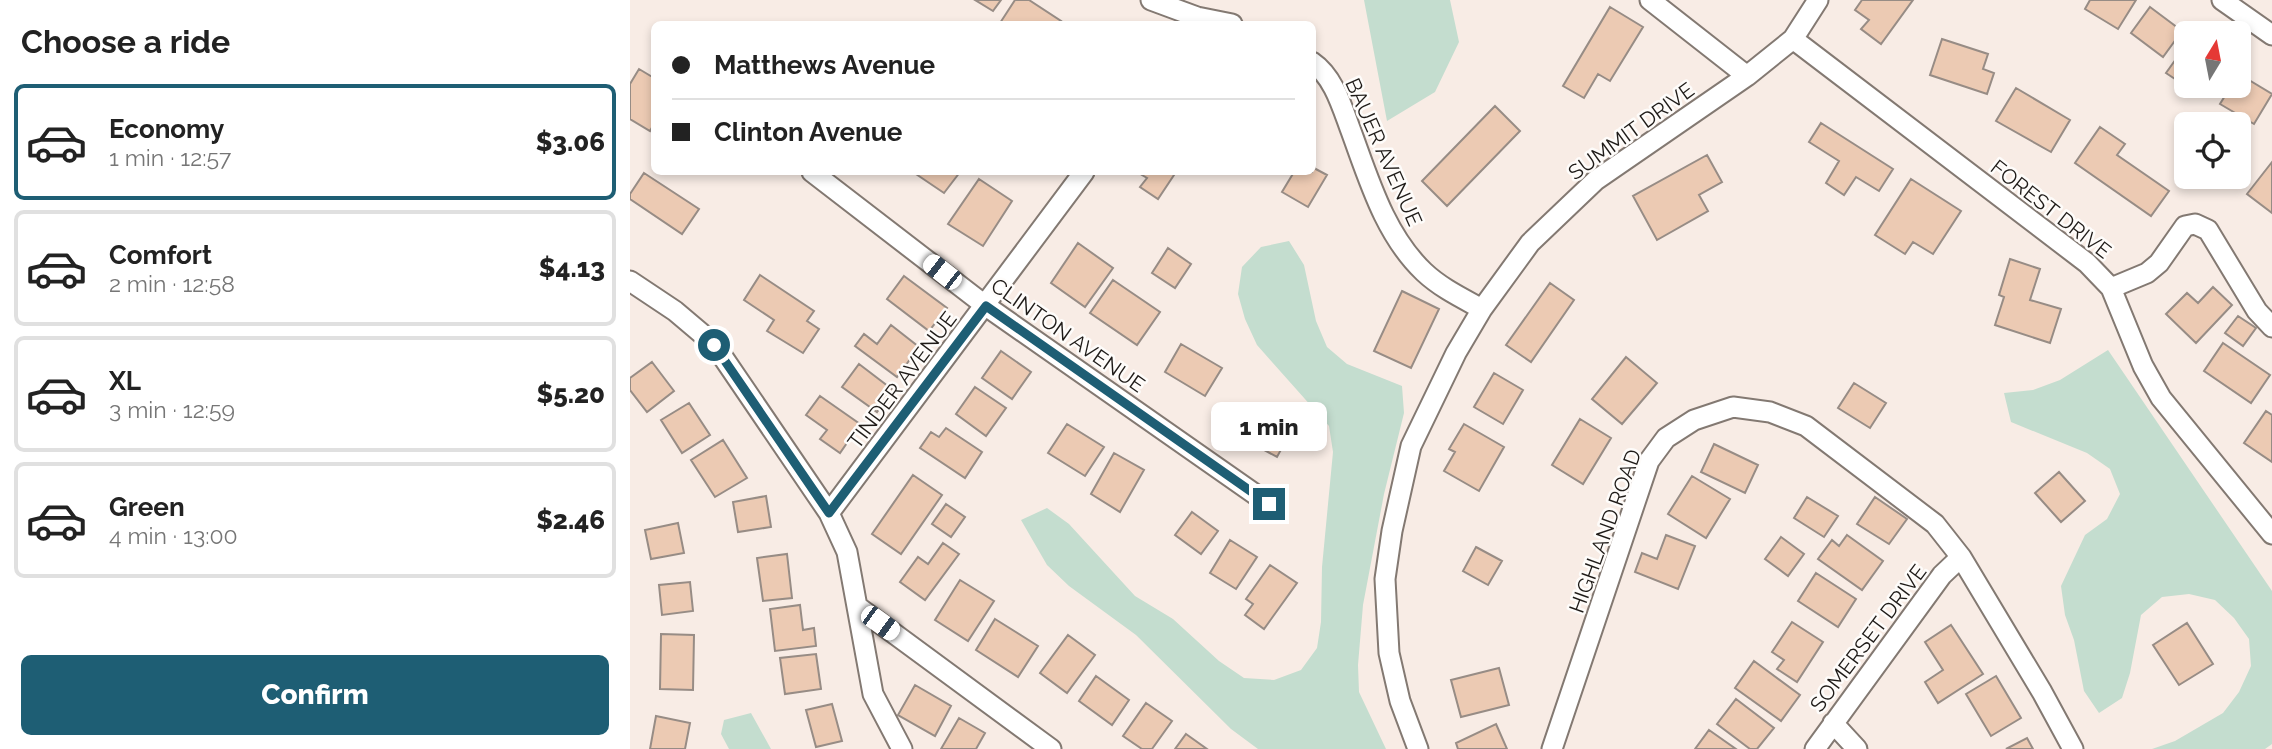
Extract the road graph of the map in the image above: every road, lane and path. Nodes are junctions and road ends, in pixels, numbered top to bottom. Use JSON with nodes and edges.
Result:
{"nodes":[{"id":1,"x":1151,"y":0,"type":"edge"},
{"id":2,"x":1650,"y":0,"type":"edge"},
{"id":3,"x":1818,"y":0,"type":"edge"},
{"id":4,"x":2222,"y":0,"type":"edge"},
{"id":5,"x":1194,"y":21,"type":"edge"},
{"id":6,"x":2272,"y":35,"type":"edge"},
{"id":7,"x":1793,"y":39,"type":"junction"},
{"id":8,"x":1316,"y":67,"type":"edge"},
{"id":9,"x":1747,"y":76,"type":"junction"},
{"id":10,"x":816,"y":175,"type":"edge"},
{"id":11,"x":1082,"y":175,"type":"edge"},
{"id":12,"x":630,"y":281,"type":"edge"},
{"id":13,"x":2111,"y":288,"type":"junction"},
{"id":14,"x":986,"y":306,"type":"junction"},
{"id":15,"x":1482,"y":309,"type":"junction"},
{"id":16,"x":2272,"y":327,"type":"edge"},
{"id":17,"x":1269,"y":504,"type":"dead end"},
{"id":18,"x":829,"y":513,"type":"junction"},
{"id":19,"x":2272,"y":534,"type":"edge"},
{"id":20,"x":1961,"y":557,"type":"junction"},
{"id":21,"x":858,"y":607,"type":"junction"},
{"id":22,"x":1833,"y":723,"type":"junction"},
{"id":23,"x":902,"y":749,"type":"edge"},
{"id":24,"x":1051,"y":749,"type":"edge"},
{"id":25,"x":1418,"y":749,"type":"edge"},
{"id":26,"x":1552,"y":749,"type":"edge"},
{"id":27,"x":1815,"y":749,"type":"edge"},
{"id":28,"x":1857,"y":749,"type":"edge"},
{"id":29,"x":2073,"y":749,"type":"edge"}],
"edges":[{"from":1,"to":5,"type":"street"},
{"from":2,"to":9,"type":"street"},
{"from":3,"to":7,"type":"street","name":"SUMMIT DRIVE"},
{"from":4,"to":6,"type":"street"},
{"from":7,"to":9,"type":"street","name":"SUMMIT DRIVE"},
{"from":7,"to":13,"type":"street","name":"FOREST DRIVE"},
{"from":8,"to":15,"type":"street","name":"BAUER AVENUE"},
{"from":9,"to":15,"type":"street","name":"SUMMIT DRIVE"},
{"from":10,"to":14,"type":"street","name":"CLINTON AVENUE"},
{"from":11,"to":14,"type":"street","name":"TINDER AVENUE"},
{"from":12,"to":18,"type":"street"},
{"from":13,"to":16,"type":"street"},
{"from":13,"to":19,"type":"street","name":"FOREST DRIVE"},
{"from":14,"to":17,"type":"street","name":"CLINTON AVENUE"},
{"from":14,"to":18,"type":"street","name":"TINDER AVENUE"},
{"from":15,"to":25,"type":"street","name":"SUMMIT DRIVE"},
{"from":18,"to":21,"type":"street"},
{"from":20,"to":22,"type":"street","name":"SOMERSET DRIVE"},
{"from":20,"to":26,"type":"street","name":"HIGHLAND ROAD"},
{"from":20,"to":29,"type":"street","name":"HIGHLAND ROAD"},
{"from":21,"to":23,"type":"street"},
{"from":21,"to":24,"type":"street"},
{"from":22,"to":27,"type":"street","name":"SOMERSET DRIVE"},
{"from":22,"to":28,"type":"street"}]}
